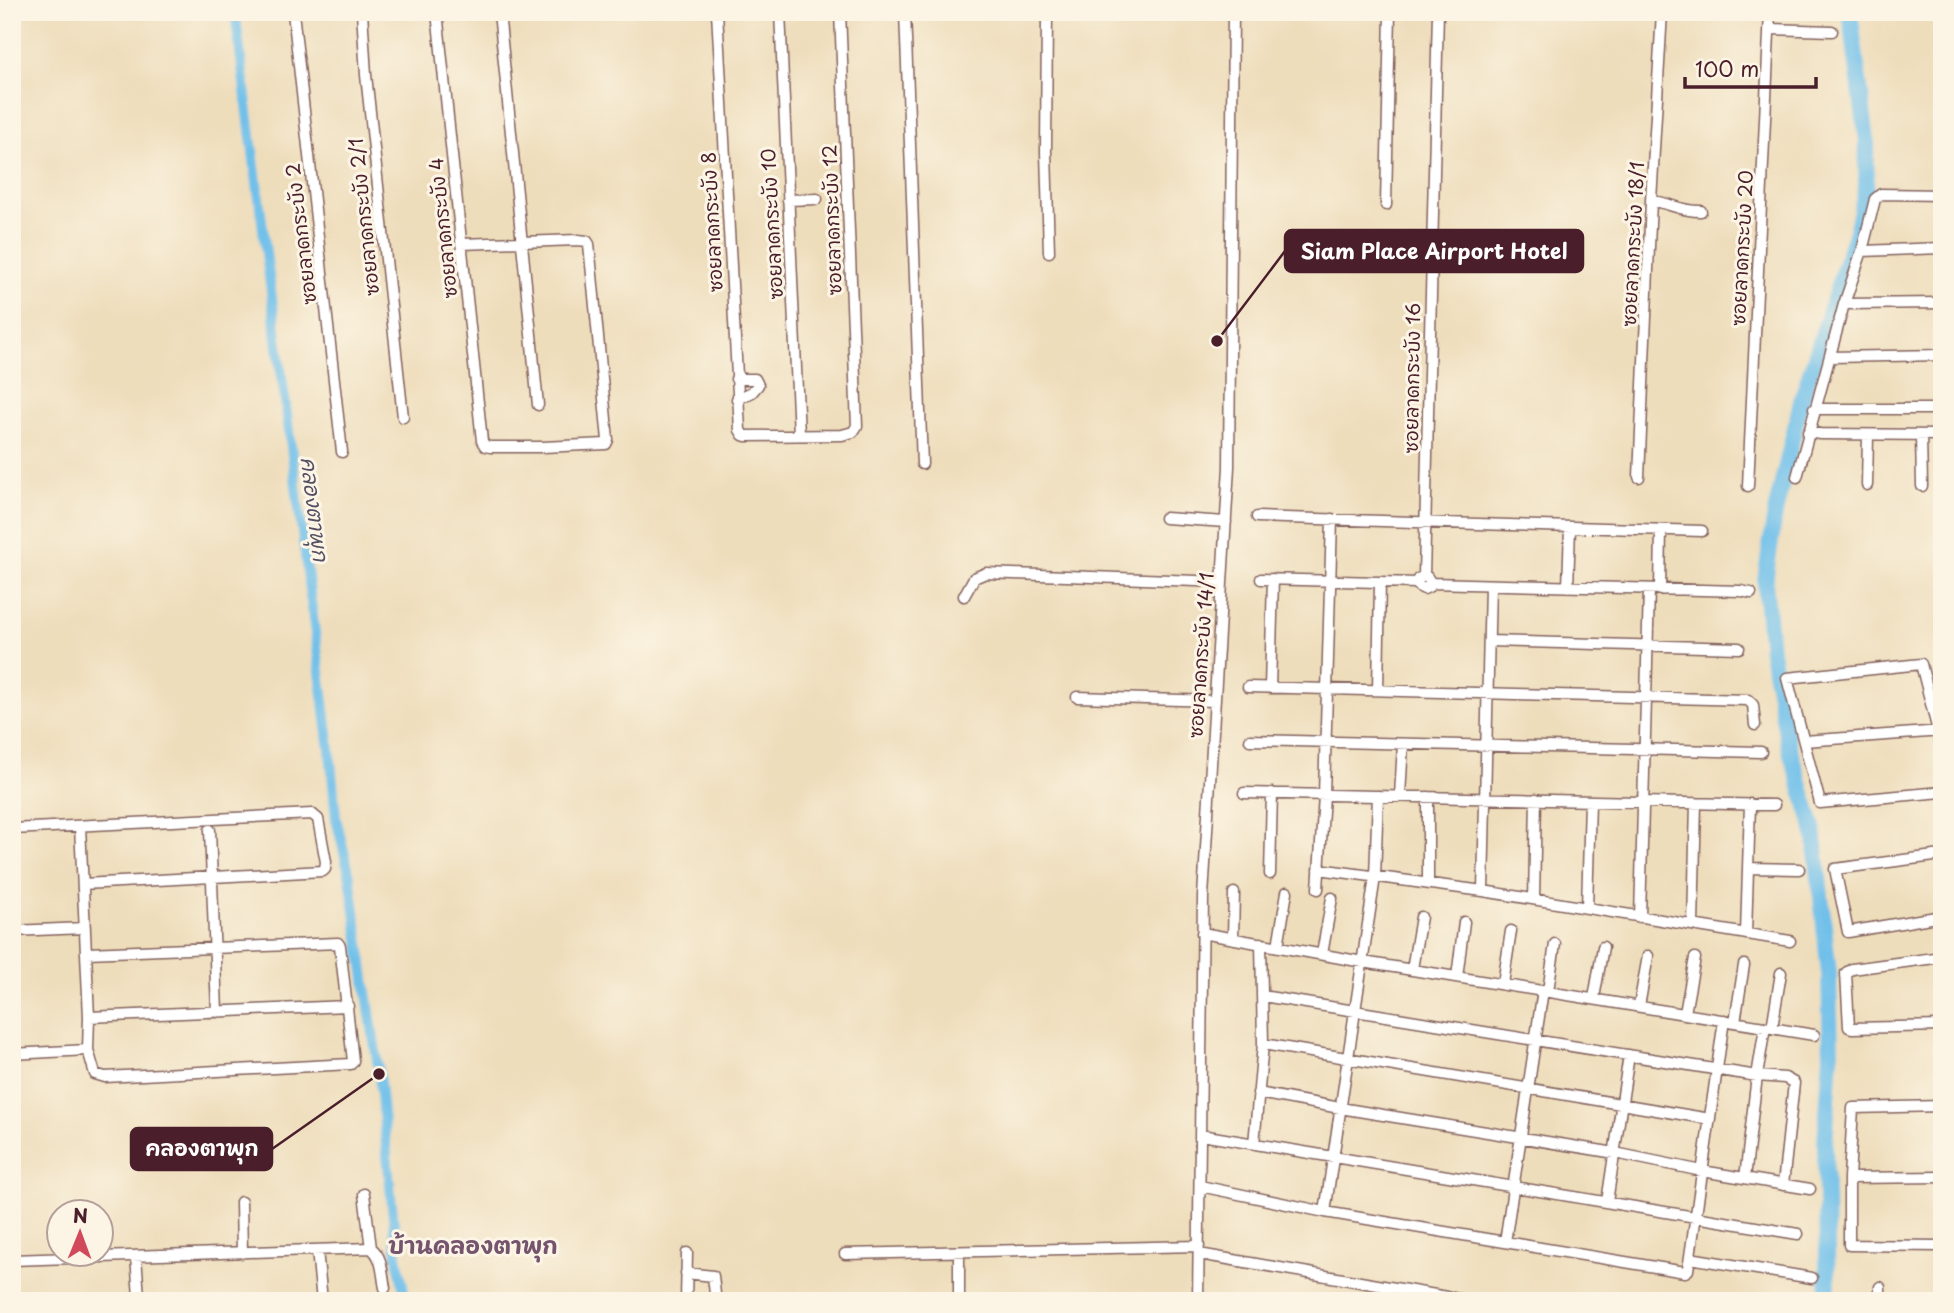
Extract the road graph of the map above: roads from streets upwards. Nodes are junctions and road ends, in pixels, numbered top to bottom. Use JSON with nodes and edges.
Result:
{"nodes":[{"id":1,"x":293,"y":12,"type":"edge"},
{"id":2,"x":362,"y":12,"type":"edge"},
{"id":3,"x":437,"y":12,"type":"edge"},
{"id":4,"x":499,"y":12,"type":"edge"},
{"id":5,"x":717,"y":12,"type":"edge"},
{"id":6,"x":779,"y":12,"type":"edge"},
{"id":7,"x":840,"y":12,"type":"edge"},
{"id":8,"x":905,"y":12,"type":"edge"},
{"id":9,"x":1047,"y":12,"type":"edge"},
{"id":10,"x":1233,"y":12,"type":"edge"},
{"id":11,"x":1390,"y":12,"type":"edge"},
{"id":12,"x":1438,"y":12,"type":"edge"},
{"id":13,"x":1662,"y":12,"type":"edge"},
{"id":14,"x":1770,"y":12,"type":"edge"},
{"id":15,"x":1769,"y":29,"type":"junction"},
{"id":16,"x":1832,"y":31,"type":"dead end"},
{"id":17,"x":1942,"y":195,"type":"edge"},
{"id":18,"x":817,"y":199,"type":"dead end"},
{"id":19,"x":788,"y":200,"type":"junction"},
{"id":20,"x":1651,"y":201,"type":"junction"},
{"id":21,"x":1386,"y":205,"type":"dead end"},
{"id":22,"x":1701,"y":211,"type":"dead end"},
{"id":23,"x":521,"y":242,"type":"junction"},
{"id":24,"x":460,"y":244,"type":"junction"},
{"id":25,"x":1942,"y":248,"type":"edge"},
{"id":26,"x":1862,"y":251,"type":"junction"},
{"id":27,"x":1049,"y":252,"type":"dead end"},
{"id":28,"x":1942,"y":303,"type":"edge"},
{"id":29,"x":1844,"y":304,"type":"junction"},
{"id":30,"x":1942,"y":355,"type":"edge"},
{"id":31,"x":1830,"y":357,"type":"junction"},
{"id":32,"x":736,"y":379,"type":"junction"},
{"id":33,"x":737,"y":399,"type":"junction"},
{"id":34,"x":538,"y":405,"type":"dead end"},
{"id":35,"x":1814,"y":409,"type":"junction"},
{"id":36,"x":1942,"y":409,"type":"edge"},
{"id":37,"x":403,"y":417,"type":"dead end"},
{"id":38,"x":1808,"y":432,"type":"junction"},
{"id":39,"x":799,"y":435,"type":"junction"},
{"id":40,"x":1868,"y":435,"type":"junction"},
{"id":41,"x":1922,"y":435,"type":"junction"},
{"id":42,"x":1942,"y":435,"type":"edge"},
{"id":43,"x":342,"y":452,"type":"dead end"},
{"id":44,"x":922,"y":464,"type":"dead end"},
{"id":45,"x":1639,"y":477,"type":"dead end"},
{"id":46,"x":1797,"y":477,"type":"dead end"},
{"id":47,"x":1867,"y":485,"type":"dead end"},
{"id":48,"x":1748,"y":486,"type":"dead end"},
{"id":49,"x":1922,"y":486,"type":"dead end"},
{"id":50,"x":1257,"y":517,"type":"dead end"},
{"id":51,"x":1165,"y":518,"type":"dead end"},
{"id":52,"x":1332,"y":519,"type":"junction"},
{"id":53,"x":1226,"y":522,"type":"junction"},
{"id":54,"x":1425,"y":524,"type":"junction"},
{"id":55,"x":1570,"y":527,"type":"junction"},
{"id":56,"x":1661,"y":530,"type":"junction"},
{"id":57,"x":1702,"y":531,"type":"dead end"},
{"id":58,"x":1261,"y":579,"type":"dead end"},
{"id":59,"x":1273,"y":579,"type":"junction"},
{"id":60,"x":1424,"y":580,"type":"junction"},
{"id":61,"x":1331,"y":581,"type":"junction"},
{"id":62,"x":1222,"y":582,"type":"junction"},
{"id":63,"x":1380,"y":582,"type":"junction"},
{"id":64,"x":1490,"y":585,"type":"junction"},
{"id":65,"x":1568,"y":587,"type":"junction"},
{"id":66,"x":1655,"y":590,"type":"junction"},
{"id":67,"x":1751,"y":593,"type":"dead end"},
{"id":68,"x":964,"y":596,"type":"dead end"},
{"id":69,"x":1489,"y":641,"type":"junction"},
{"id":70,"x":1648,"y":645,"type":"junction"},
{"id":71,"x":1740,"y":648,"type":"dead end"},
{"id":72,"x":1248,"y":687,"type":"dead end"},
{"id":73,"x":1270,"y":688,"type":"junction"},
{"id":74,"x":1327,"y":689,"type":"junction"},
{"id":75,"x":1378,"y":691,"type":"junction"},
{"id":76,"x":1488,"y":693,"type":"junction"},
{"id":77,"x":1077,"y":697,"type":"dead end"},
{"id":78,"x":1646,"y":697,"type":"junction"},
{"id":79,"x":1215,"y":701,"type":"junction"},
{"id":80,"x":1755,"y":725,"type":"dead end"},
{"id":81,"x":1939,"y":731,"type":"edge"},
{"id":82,"x":1250,"y":740,"type":"dead end"},
{"id":83,"x":1804,"y":741,"type":"junction"},
{"id":84,"x":1325,"y":742,"type":"junction"},
{"id":85,"x":1403,"y":744,"type":"junction"},
{"id":86,"x":1486,"y":746,"type":"junction"},
{"id":87,"x":1942,"y":747,"type":"edge"},
{"id":88,"x":1645,"y":749,"type":"junction"},
{"id":89,"x":1761,"y":752,"type":"dead end"},
{"id":90,"x":1942,"y":792,"type":"edge"},
{"id":91,"x":1244,"y":793,"type":"dead end"},
{"id":92,"x":1272,"y":793,"type":"junction"},
{"id":93,"x":1324,"y":794,"type":"junction"},
{"id":94,"x":1378,"y":796,"type":"junction"},
{"id":95,"x":1400,"y":796,"type":"junction"},
{"id":96,"x":1428,"y":797,"type":"junction"},
{"id":97,"x":1485,"y":798,"type":"junction"},
{"id":98,"x":1536,"y":799,"type":"junction"},
{"id":99,"x":1590,"y":801,"type":"junction"},
{"id":100,"x":1643,"y":802,"type":"junction"},
{"id":101,"x":1696,"y":803,"type":"junction"},
{"id":102,"x":1750,"y":804,"type":"junction"},
{"id":103,"x":1773,"y":805,"type":"dead end"},
{"id":104,"x":80,"y":826,"type":"junction"},
{"id":105,"x":12,"y":828,"type":"edge"},
{"id":106,"x":210,"y":830,"type":"dead end"},
{"id":107,"x":1942,"y":855,"type":"edge"},
{"id":108,"x":1748,"y":868,"type":"junction"},
{"id":109,"x":1319,"y":869,"type":"junction"},
{"id":110,"x":1799,"y":869,"type":"dead end"},
{"id":111,"x":1270,"y":874,"type":"dead end"},
{"id":112,"x":211,"y":877,"type":"junction"},
{"id":113,"x":1376,"y":877,"type":"junction"},
{"id":114,"x":83,"y":884,"type":"junction"},
{"id":115,"x":1427,"y":884,"type":"junction"},
{"id":116,"x":1318,"y":890,"type":"dead end"},
{"id":117,"x":1483,"y":891,"type":"junction"},
{"id":118,"x":1287,"y":892,"type":"dead end"},
{"id":119,"x":1234,"y":893,"type":"dead end"},
{"id":120,"x":1332,"y":898,"type":"dead end"},
{"id":121,"x":1534,"y":900,"type":"junction"},
{"id":122,"x":1587,"y":908,"type":"junction"},
{"id":123,"x":1942,"y":916,"type":"edge"},
{"id":124,"x":1421,"y":917,"type":"dead end"},
{"id":125,"x":1640,"y":917,"type":"junction"},
{"id":126,"x":1464,"y":922,"type":"dead end"},
{"id":127,"x":1693,"y":925,"type":"junction"},
{"id":128,"x":85,"y":928,"type":"junction"},
{"id":129,"x":12,"y":931,"type":"edge"},
{"id":130,"x":1511,"y":931,"type":"dead end"},
{"id":131,"x":1202,"y":933,"type":"junction"},
{"id":132,"x":1746,"y":934,"type":"junction"},
{"id":133,"x":1233,"y":938,"type":"junction"},
{"id":134,"x":1790,"y":941,"type":"dead end"},
{"id":135,"x":1261,"y":943,"type":"junction"},
{"id":136,"x":1555,"y":944,"type":"dead end"},
{"id":137,"x":1278,"y":946,"type":"junction"},
{"id":138,"x":1604,"y":947,"type":"dead end"},
{"id":139,"x":214,"y":948,"type":"junction"},
{"id":140,"x":87,"y":953,"type":"junction"},
{"id":141,"x":1322,"y":954,"type":"junction"},
{"id":142,"x":1648,"y":956,"type":"dead end"},
{"id":143,"x":1942,"y":957,"type":"edge"},
{"id":144,"x":1695,"y":958,"type":"dead end"},
{"id":145,"x":1363,"y":962,"type":"junction"},
{"id":146,"x":1744,"y":965,"type":"dead end"},
{"id":147,"x":1412,"y":970,"type":"junction"},
{"id":148,"x":1781,"y":972,"type":"dead end"},
{"id":149,"x":1457,"y":976,"type":"junction"},
{"id":150,"x":1503,"y":984,"type":"junction"},
{"id":151,"x":1546,"y":990,"type":"junction"},
{"id":152,"x":1262,"y":996,"type":"junction"},
{"id":153,"x":1594,"y":998,"type":"junction"},
{"id":154,"x":348,"y":1006,"type":"junction"},
{"id":155,"x":1639,"y":1006,"type":"junction"},
{"id":156,"x":217,"y":1012,"type":"junction"},
{"id":157,"x":1356,"y":1012,"type":"junction"},
{"id":158,"x":1685,"y":1013,"type":"junction"},
{"id":159,"x":89,"y":1017,"type":"junction"},
{"id":160,"x":1729,"y":1021,"type":"junction"},
{"id":161,"x":1942,"y":1026,"type":"edge"},
{"id":162,"x":1769,"y":1028,"type":"junction"},
{"id":163,"x":1814,"y":1035,"type":"dead end"},
{"id":164,"x":1535,"y":1040,"type":"junction"},
{"id":165,"x":1263,"y":1044,"type":"junction"},
{"id":166,"x":88,"y":1050,"type":"junction"},
{"id":167,"x":12,"y":1054,"type":"edge"},
{"id":168,"x":1629,"y":1055,"type":"junction"},
{"id":169,"x":1348,"y":1059,"type":"junction"},
{"id":170,"x":1717,"y":1069,"type":"junction"},
{"id":171,"x":1757,"y":1076,"type":"junction"},
{"id":172,"x":1528,"y":1089,"type":"junction"},
{"id":173,"x":1258,"y":1093,"type":"junction"},
{"id":174,"x":1621,"y":1104,"type":"junction"},
{"id":175,"x":1942,"y":1106,"type":"edge"},
{"id":176,"x":1340,"y":1108,"type":"junction"},
{"id":177,"x":1710,"y":1119,"type":"junction"},
{"id":178,"x":1201,"y":1135,"type":"junction"},
{"id":179,"x":1521,"y":1137,"type":"junction"},
{"id":180,"x":1254,"y":1144,"type":"junction"},
{"id":181,"x":1615,"y":1153,"type":"junction"},
{"id":182,"x":1334,"y":1158,"type":"junction"},
{"id":183,"x":1702,"y":1171,"type":"junction"},
{"id":184,"x":1942,"y":1177,"type":"edge"},
{"id":185,"x":1745,"y":1178,"type":"junction"},
{"id":186,"x":1849,"y":1178,"type":"junction"},
{"id":187,"x":1783,"y":1185,"type":"junction"},
{"id":188,"x":1200,"y":1186,"type":"junction"},
{"id":189,"x":1513,"y":1187,"type":"junction"},
{"id":190,"x":1811,"y":1189,"type":"dead end"},
{"id":191,"x":364,"y":1194,"type":"dead end"},
{"id":192,"x":241,"y":1202,"type":"dead end"},
{"id":193,"x":1607,"y":1202,"type":"junction"},
{"id":194,"x":1325,"y":1212,"type":"junction"},
{"id":195,"x":1696,"y":1217,"type":"junction"},
{"id":196,"x":1798,"y":1234,"type":"dead end"},
{"id":197,"x":1505,"y":1242,"type":"junction"},
{"id":198,"x":1939,"y":1246,"type":"dead end"},
{"id":199,"x":371,"y":1248,"type":"junction"},
{"id":200,"x":317,"y":1250,"type":"junction"},
{"id":201,"x":1199,"y":1250,"type":"junction"},
{"id":202,"x":959,"y":1252,"type":"junction"},
{"id":203,"x":243,"y":1253,"type":"junction"},
{"id":204,"x":687,"y":1253,"type":"dead end"},
{"id":205,"x":845,"y":1254,"type":"dead end"},
{"id":206,"x":136,"y":1256,"type":"junction"},
{"id":207,"x":1690,"y":1258,"type":"junction"},
{"id":208,"x":12,"y":1260,"type":"edge"},
{"id":209,"x":687,"y":1273,"type":"junction"},
{"id":210,"x":1812,"y":1278,"type":"dead end"},
{"id":211,"x":1880,"y":1287,"type":"dead end"},
{"id":212,"x":385,"y":1288,"type":"dead end"},
{"id":213,"x":715,"y":1294,"type":"dead end"},
{"id":214,"x":139,"y":1297,"type":"dead end"},
{"id":215,"x":322,"y":1301,"type":"edge"},
{"id":216,"x":686,"y":1301,"type":"edge"},
{"id":217,"x":959,"y":1301,"type":"edge"},
{"id":218,"x":1198,"y":1301,"type":"edge"},
{"id":219,"x":1471,"y":1301,"type":"edge"},
{"id":220,"x":1880,"y":1301,"type":"edge"}],
"edges":[{"from":1,"to":43,"type":"street","name":"ซอยลาดกระบัง 2"},
{"from":2,"to":37,"type":"street","name":"ซอยลาดกระบัง 2/1"},
{"from":3,"to":24,"type":"street","name":"ซอยลาดกระบัง 4"},
{"from":4,"to":23,"type":"street"},
{"from":5,"to":32,"type":"street","name":"ซอยลาดกระบัง 8"},
{"from":6,"to":19,"type":"street","name":"ซอยลาดกระบัง 10"},
{"from":7,"to":39,"type":"street","name":"ซอยลาดกระบัง 12"},
{"from":8,"to":44,"type":"street"},
{"from":9,"to":27,"type":"street"},
{"from":10,"to":53,"type":"street","name":"ซอยลาดกระบัง 14/1"},
{"from":11,"to":21,"type":"street"},
{"from":12,"to":54,"type":"street","name":"ซอยลาดกระบัง 16"},
{"from":13,"to":20,"type":"street","name":"ซอยลาดกระบัง 18/1"},
{"from":14,"to":15,"type":"street","name":"ซอยลาดกระบัง 20"},
{"from":15,"to":16,"type":"street"},
{"from":15,"to":48,"type":"street","name":"ซอยลาดกระบัง 20"},
{"from":17,"to":26,"type":"street"},
{"from":18,"to":19,"type":"street"},
{"from":19,"to":39,"type":"street","name":"ซอยลาดกระบัง 10"},
{"from":20,"to":22,"type":"street"},
{"from":20,"to":45,"type":"street","name":"ซอยลาดกระบัง 18/1"},
{"from":23,"to":24,"type":"street"},
{"from":23,"to":24,"type":"street","name":"ซอยลาดกระบัง 4"},
{"from":23,"to":34,"type":"street"},
{"from":25,"to":26,"type":"street"},
{"from":26,"to":29,"type":"street"},
{"from":28,"to":29,"type":"street"},
{"from":29,"to":31,"type":"street"},
{"from":30,"to":31,"type":"street"},
{"from":31,"to":35,"type":"street"},
{"from":32,"to":33,"type":"street","name":"ซอยลาดกระบัง 8"},
{"from":32,"to":33,"type":"street"},
{"from":33,"to":39,"type":"street","name":"ซอยลาดกระบัง 8"},
{"from":35,"to":36,"type":"street"},
{"from":35,"to":38,"type":"street"},
{"from":38,"to":40,"type":"street"},
{"from":38,"to":46,"type":"street"},
{"from":40,"to":41,"type":"street"},
{"from":40,"to":47,"type":"street"},
{"from":41,"to":42,"type":"street"},
{"from":41,"to":49,"type":"street"},
{"from":50,"to":52,"type":"street"},
{"from":51,"to":53,"type":"street"},
{"from":52,"to":54,"type":"street"},
{"from":52,"to":61,"type":"street"},
{"from":53,"to":62,"type":"street","name":"ซอยลาดกระบัง 14/1"},
{"from":54,"to":55,"type":"street"},
{"from":54,"to":60,"type":"street","name":"ซอยลาดกระบัง 16"},
{"from":55,"to":56,"type":"street"},
{"from":55,"to":65,"type":"street"},
{"from":56,"to":57,"type":"street"},
{"from":56,"to":66,"type":"street"},
{"from":58,"to":59,"type":"street"},
{"from":59,"to":61,"type":"street"},
{"from":59,"to":73,"type":"street"},
{"from":60,"to":63,"type":"street"},
{"from":60,"to":64,"type":"street"},
{"from":61,"to":63,"type":"street"},
{"from":61,"to":74,"type":"street"},
{"from":62,"to":68,"type":"street"},
{"from":62,"to":79,"type":"street","name":"ซอยลาดกระบัง 14/1"},
{"from":63,"to":75,"type":"street"},
{"from":64,"to":65,"type":"street"},
{"from":64,"to":69,"type":"street"},
{"from":65,"to":66,"type":"street"},
{"from":66,"to":67,"type":"street"},
{"from":66,"to":70,"type":"street"},
{"from":69,"to":70,"type":"street"},
{"from":69,"to":76,"type":"street"},
{"from":70,"to":71,"type":"street"},
{"from":70,"to":78,"type":"street"},
{"from":72,"to":73,"type":"street"},
{"from":73,"to":74,"type":"street"},
{"from":74,"to":75,"type":"street"},
{"from":74,"to":84,"type":"street"},
{"from":75,"to":76,"type":"street"},
{"from":76,"to":78,"type":"street"},
{"from":76,"to":86,"type":"street"},
{"from":77,"to":79,"type":"street"},
{"from":78,"to":80,"type":"street"},
{"from":78,"to":88,"type":"street"},
{"from":79,"to":131,"type":"street","name":"ซอยลาดกระบัง 14/1"},
{"from":81,"to":83,"type":"street"},
{"from":81,"to":83,"type":"street"},
{"from":81,"to":87,"type":"street"},
{"from":82,"to":84,"type":"street"},
{"from":83,"to":90,"type":"street"},
{"from":84,"to":85,"type":"street"},
{"from":84,"to":93,"type":"street"},
{"from":85,"to":86,"type":"street"},
{"from":85,"to":95,"type":"street"},
{"from":86,"to":88,"type":"street"},
{"from":86,"to":97,"type":"street"},
{"from":88,"to":89,"type":"street"},
{"from":88,"to":100,"type":"street"},
{"from":91,"to":92,"type":"street"},
{"from":92,"to":93,"type":"street"},
{"from":92,"to":111,"type":"street"},
{"from":93,"to":94,"type":"street"},
{"from":93,"to":109,"type":"street"},
{"from":94,"to":95,"type":"street"},
{"from":94,"to":113,"type":"street"},
{"from":95,"to":96,"type":"street"},
{"from":96,"to":97,"type":"street"},
{"from":96,"to":115,"type":"street"},
{"from":97,"to":98,"type":"street"},
{"from":97,"to":117,"type":"street"},
{"from":98,"to":99,"type":"street"},
{"from":98,"to":121,"type":"street"},
{"from":99,"to":100,"type":"street"},
{"from":99,"to":122,"type":"street"},
{"from":100,"to":101,"type":"street"},
{"from":100,"to":125,"type":"street"},
{"from":101,"to":102,"type":"street"},
{"from":101,"to":127,"type":"street"},
{"from":102,"to":103,"type":"street"},
{"from":102,"to":108,"type":"street"},
{"from":104,"to":105,"type":"street"},
{"from":104,"to":112,"type":"street"},
{"from":104,"to":114,"type":"street"},
{"from":106,"to":112,"type":"street"},
{"from":107,"to":123,"type":"street"},
{"from":108,"to":110,"type":"street"},
{"from":108,"to":132,"type":"street"},
{"from":109,"to":113,"type":"street"},
{"from":109,"to":116,"type":"street"},
{"from":112,"to":114,"type":"street"},
{"from":112,"to":139,"type":"street"},
{"from":113,"to":115,"type":"street"},
{"from":113,"to":145,"type":"street"},
{"from":114,"to":128,"type":"street"},
{"from":115,"to":117,"type":"street"},
{"from":117,"to":121,"type":"street"},
{"from":118,"to":137,"type":"street"},
{"from":119,"to":133,"type":"street"},
{"from":120,"to":141,"type":"street"},
{"from":121,"to":122,"type":"street"},
{"from":122,"to":125,"type":"street"},
{"from":124,"to":147,"type":"street"},
{"from":125,"to":127,"type":"street"},
{"from":126,"to":149,"type":"street"},
{"from":127,"to":132,"type":"street"},
{"from":128,"to":129,"type":"street"},
{"from":128,"to":140,"type":"street"},
{"from":130,"to":150,"type":"street"},
{"from":131,"to":133,"type":"street"},
{"from":131,"to":178,"type":"street","name":"ซอยลาดกระบัง 14/1"},
{"from":132,"to":134,"type":"street"},
{"from":133,"to":135,"type":"street"},
{"from":135,"to":137,"type":"street"},
{"from":135,"to":152,"type":"street"},
{"from":136,"to":151,"type":"street"},
{"from":137,"to":141,"type":"street"},
{"from":138,"to":153,"type":"street"},
{"from":139,"to":140,"type":"street"},
{"from":139,"to":154,"type":"street"},
{"from":139,"to":156,"type":"street"},
{"from":140,"to":159,"type":"street"},
{"from":141,"to":145,"type":"street"},
{"from":142,"to":155,"type":"street"},
{"from":143,"to":161,"type":"street"},
{"from":144,"to":158,"type":"street"},
{"from":145,"to":147,"type":"street"},
{"from":145,"to":157,"type":"street"},
{"from":146,"to":160,"type":"street"},
{"from":147,"to":149,"type":"street"},
{"from":148,"to":162,"type":"street"},
{"from":149,"to":150,"type":"street"},
{"from":150,"to":151,"type":"street"},
{"from":151,"to":153,"type":"street"},
{"from":151,"to":164,"type":"street"},
{"from":152,"to":157,"type":"street"},
{"from":152,"to":165,"type":"street"},
{"from":153,"to":155,"type":"street"},
{"from":154,"to":156,"type":"street"},
{"from":154,"to":166,"type":"street"},
{"from":155,"to":158,"type":"street"},
{"from":156,"to":159,"type":"street"},
{"from":157,"to":164,"type":"street"},
{"from":157,"to":169,"type":"street"},
{"from":158,"to":160,"type":"street"},
{"from":159,"to":166,"type":"street"},
{"from":160,"to":162,"type":"street"},
{"from":160,"to":170,"type":"street"},
{"from":162,"to":163,"type":"street"},
{"from":162,"to":171,"type":"street"},
{"from":164,"to":168,"type":"street"},
{"from":164,"to":172,"type":"street"},
{"from":165,"to":169,"type":"street"},
{"from":165,"to":173,"type":"street"},
{"from":166,"to":167,"type":"street"},
{"from":168,"to":170,"type":"street"},
{"from":168,"to":174,"type":"street"},
{"from":169,"to":172,"type":"street"},
{"from":169,"to":176,"type":"street"},
{"from":170,"to":171,"type":"street"},
{"from":170,"to":177,"type":"street"},
{"from":171,"to":185,"type":"street"},
{"from":171,"to":187,"type":"street"},
{"from":172,"to":174,"type":"street"},
{"from":172,"to":179,"type":"street"},
{"from":173,"to":176,"type":"street"},
{"from":173,"to":180,"type":"street"},
{"from":174,"to":177,"type":"street"},
{"from":174,"to":181,"type":"street"},
{"from":175,"to":186,"type":"street"},
{"from":176,"to":179,"type":"street"},
{"from":176,"to":182,"type":"street"},
{"from":177,"to":183,"type":"street"},
{"from":178,"to":180,"type":"street"},
{"from":178,"to":188,"type":"street","name":"ซอยลาดกระบัง 14/1"},
{"from":179,"to":181,"type":"street"},
{"from":179,"to":189,"type":"street"},
{"from":180,"to":182,"type":"street"},
{"from":181,"to":183,"type":"street"},
{"from":181,"to":193,"type":"street"},
{"from":182,"to":189,"type":"street"},
{"from":182,"to":194,"type":"street"},
{"from":183,"to":185,"type":"street"},
{"from":183,"to":195,"type":"street"},
{"from":184,"to":186,"type":"street"},
{"from":185,"to":187,"type":"street"},
{"from":186,"to":198,"type":"street"},
{"from":187,"to":190,"type":"street"},
{"from":188,"to":194,"type":"street"},
{"from":188,"to":201,"type":"street","name":"ซอยลาดกระบัง 14/1"},
{"from":189,"to":193,"type":"street"},
{"from":189,"to":197,"type":"street"},
{"from":191,"to":199,"type":"street"},
{"from":192,"to":203,"type":"street"},
{"from":193,"to":195,"type":"street"},
{"from":194,"to":197,"type":"street"},
{"from":195,"to":196,"type":"street"},
{"from":195,"to":207,"type":"street"},
{"from":197,"to":207,"type":"street"},
{"from":199,"to":200,"type":"street"},
{"from":199,"to":212,"type":"street"},
{"from":200,"to":203,"type":"street"},
{"from":200,"to":215,"type":"street"},
{"from":201,"to":202,"type":"street"},
{"from":201,"to":218,"type":"street","name":"ซอยลาดกระบัง 14/1"},
{"from":201,"to":219,"type":"street"},
{"from":202,"to":205,"type":"street"},
{"from":202,"to":217,"type":"street"},
{"from":203,"to":206,"type":"street"},
{"from":204,"to":209,"type":"street"},
{"from":206,"to":208,"type":"street"},
{"from":206,"to":214,"type":"street"},
{"from":207,"to":210,"type":"street"},
{"from":209,"to":213,"type":"street"},
{"from":209,"to":216,"type":"street"},
{"from":211,"to":220,"type":"street"}]}
